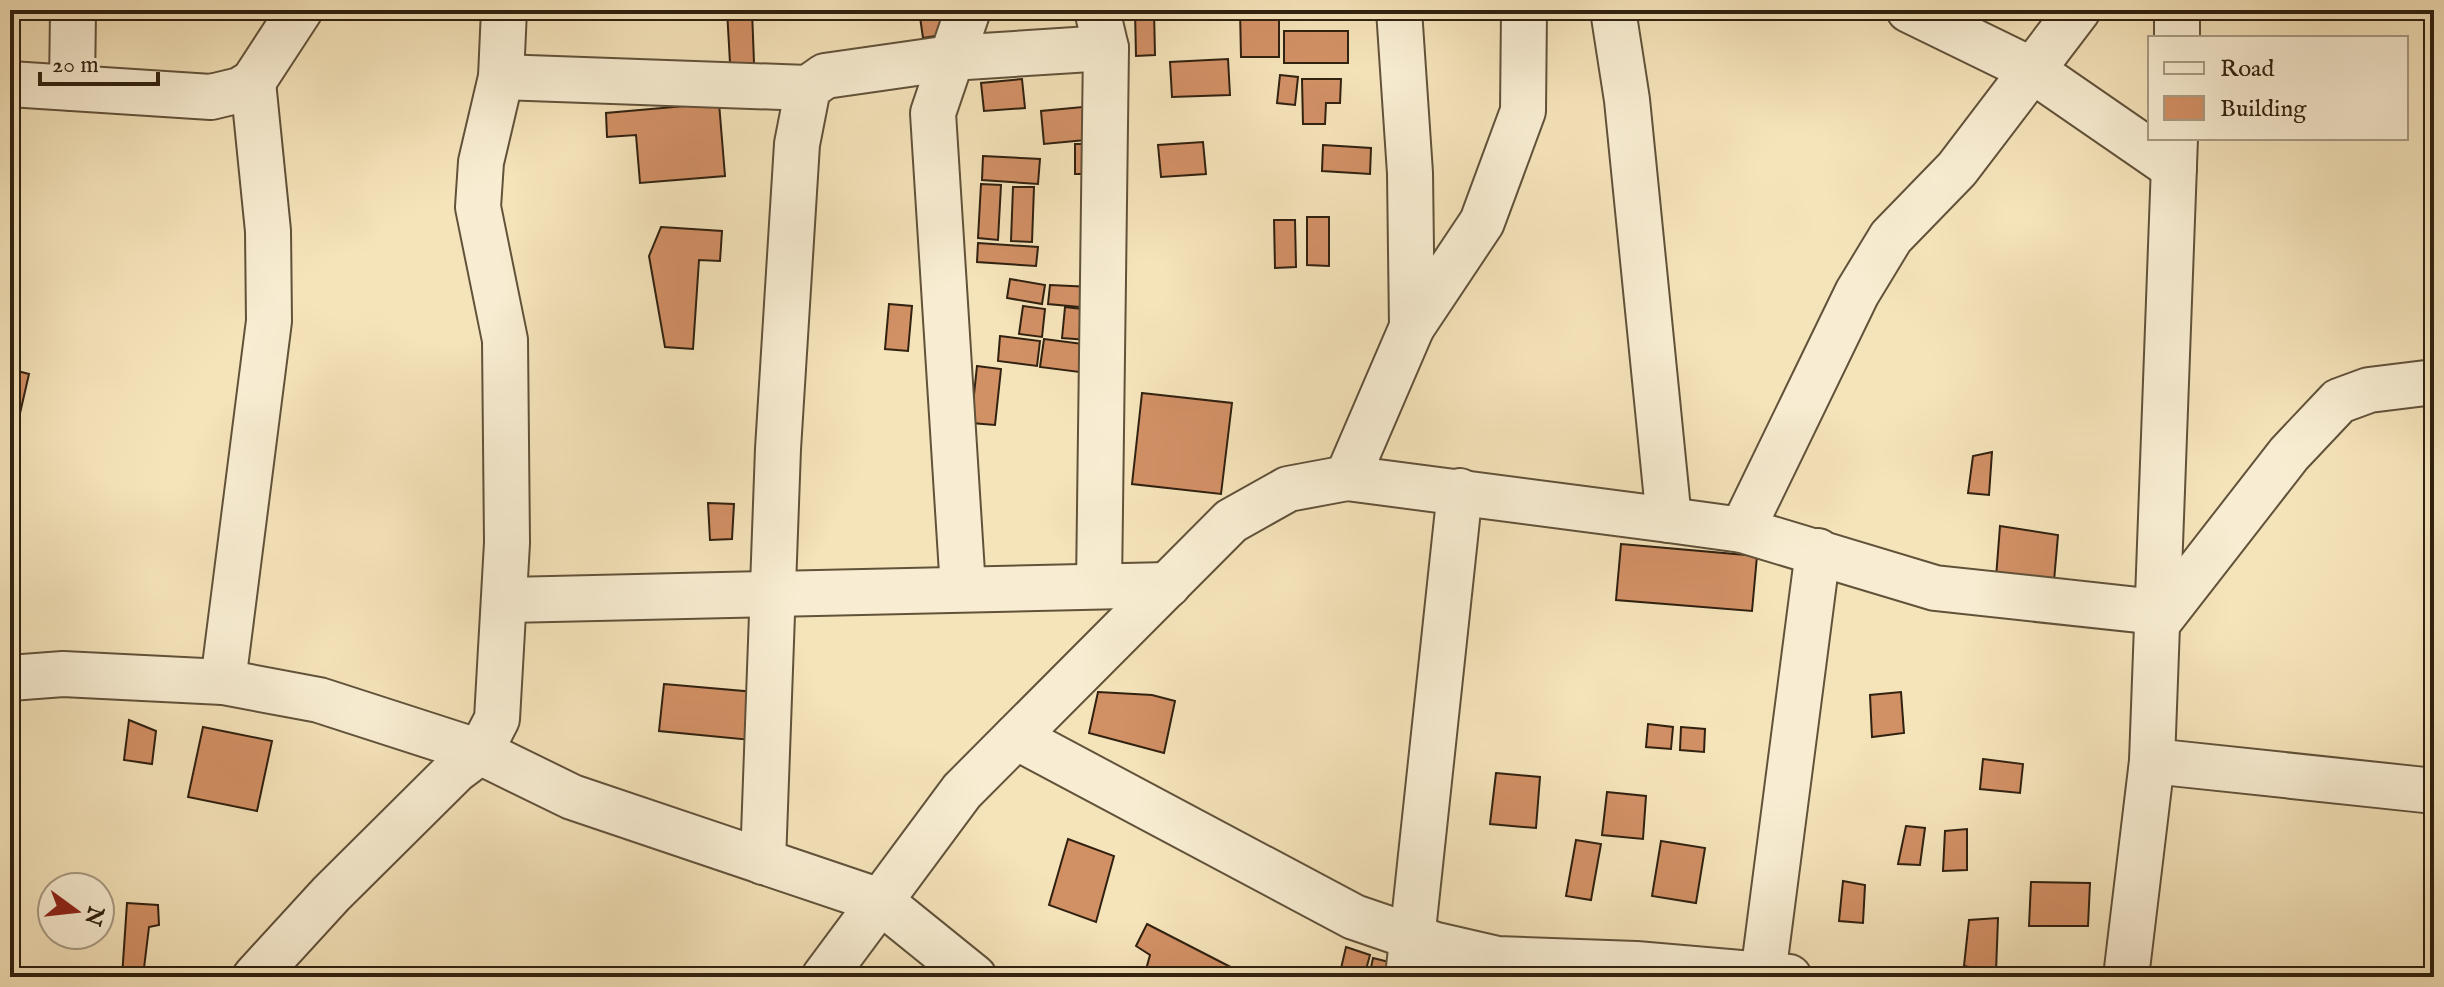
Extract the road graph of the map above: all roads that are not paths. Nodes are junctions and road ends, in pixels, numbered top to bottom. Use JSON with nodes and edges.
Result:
{"nodes":[{"id":1,"x":73,"y":10,"type":"edge"},
{"id":2,"x":300,"y":10,"type":"edge"},
{"id":3,"x":504,"y":10,"type":"edge"},
{"id":4,"x":968,"y":10,"type":"edge"},
{"id":5,"x":1399,"y":10,"type":"edge"},
{"id":6,"x":1524,"y":10,"type":"edge"},
{"id":7,"x":1613,"y":10,"type":"edge"},
{"id":8,"x":1909,"y":10,"type":"edge"},
{"id":9,"x":2078,"y":10,"type":"edge"},
{"id":10,"x":2177,"y":10,"type":"edge"},
{"id":11,"x":1102,"y":29,"type":"edge"},
{"id":12,"x":2177,"y":36,"type":"edge"},
{"id":13,"x":951,"y":58,"type":"junction"},
{"id":14,"x":2032,"y":70,"type":"junction"},
{"id":15,"x":501,"y":77,"type":"junction"},
{"id":16,"x":253,"y":82,"type":"junction"},
{"id":17,"x":10,"y":84,"type":"edge"},
{"id":18,"x":72,"y":88,"type":"junction"},
{"id":19,"x":808,"y":88,"type":"junction"},
{"id":20,"x":2148,"y":138,"type":"edge"},
{"id":21,"x":2152,"y":140,"type":"edge"},
{"id":22,"x":2174,"y":153,"type":"edge"},
{"id":23,"x":1412,"y":327,"type":"junction"},
{"id":24,"x":2434,"y":382,"type":"edge"},
{"id":25,"x":1347,"y":478,"type":"junction"},
{"id":26,"x":1460,"y":491,"type":"junction"},
{"id":27,"x":1669,"y":520,"type":"junction"},
{"id":28,"x":1742,"y":530,"type":"junction"},
{"id":29,"x":1818,"y":551,"type":"junction"},
{"id":30,"x":1168,"y":585,"type":"junction"},
{"id":31,"x":1099,"y":586,"type":"junction"},
{"id":32,"x":963,"y":589,"type":"junction"},
{"id":33,"x":772,"y":595,"type":"junction"},
{"id":34,"x":504,"y":600,"type":"junction"},
{"id":35,"x":2157,"y":618,"type":"junction"},
{"id":36,"x":10,"y":678,"type":"edge"},
{"id":37,"x":223,"y":682,"type":"junction"},
{"id":38,"x":1016,"y":737,"type":"junction"},
{"id":39,"x":480,"y":752,"type":"junction"},
{"id":40,"x":2152,"y":761,"type":"junction"},
{"id":41,"x":2434,"y":791,"type":"edge"},
{"id":42,"x":763,"y":862,"type":"junction"},
{"id":43,"x":880,"y":901,"type":"junction"},
{"id":44,"x":1410,"y":957,"type":"edge"},
{"id":45,"x":1635,"y":970,"type":"edge"},
{"id":46,"x":1776,"y":976,"type":"edge"},
{"id":47,"x":255,"y":977,"type":"edge"},
{"id":48,"x":824,"y":977,"type":"edge"},
{"id":49,"x":974,"y":977,"type":"edge"},
{"id":50,"x":2126,"y":977,"type":"edge"}],
"edges":[{"from":1,"to":18,"type":"street"},
{"from":2,"to":16,"type":"street"},
{"from":3,"to":15,"type":"street"},
{"from":4,"to":13,"type":"street"},
{"from":5,"to":23,"type":"street"},
{"from":6,"to":23,"type":"street"},
{"from":7,"to":27,"type":"street"},
{"from":8,"to":14,"type":"street"},
{"from":9,"to":14,"type":"street"},
{"from":10,"to":12,"type":"street"},
{"from":11,"to":13,"type":"street"},
{"from":11,"to":31,"type":"street"},
{"from":13,"to":19,"type":"street"},
{"from":13,"to":32,"type":"street"},
{"from":14,"to":20,"type":"street"},
{"from":14,"to":28,"type":"street"},
{"from":15,"to":19,"type":"street"},
{"from":15,"to":34,"type":"street"},
{"from":16,"to":18,"type":"street"},
{"from":16,"to":37,"type":"street"},
{"from":17,"to":18,"type":"street"},
{"from":19,"to":33,"type":"street"},
{"from":21,"to":22,"type":"street"},
{"from":22,"to":35,"type":"street"},
{"from":23,"to":25,"type":"street"},
{"from":24,"to":35,"type":"street"},
{"from":25,"to":26,"type":"street"},
{"from":25,"to":30,"type":"street"},
{"from":26,"to":27,"type":"street"},
{"from":26,"to":44,"type":"street"},
{"from":27,"to":28,"type":"street"},
{"from":28,"to":29,"type":"street"},
{"from":29,"to":35,"type":"street"},
{"from":29,"to":46,"type":"street"},
{"from":30,"to":31,"type":"street"},
{"from":30,"to":38,"type":"street"},
{"from":31,"to":32,"type":"street"},
{"from":32,"to":33,"type":"street"},
{"from":33,"to":34,"type":"street"},
{"from":33,"to":42,"type":"street"},
{"from":34,"to":39,"type":"street"},
{"from":35,"to":40,"type":"street"},
{"from":36,"to":37,"type":"street"},
{"from":37,"to":39,"type":"street"},
{"from":38,"to":43,"type":"street"},
{"from":38,"to":44,"type":"street"},
{"from":39,"to":42,"type":"street"},
{"from":39,"to":47,"type":"street"},
{"from":40,"to":41,"type":"street"},
{"from":40,"to":50,"type":"street"},
{"from":42,"to":43,"type":"street"},
{"from":43,"to":48,"type":"street"},
{"from":43,"to":49,"type":"street"},
{"from":44,"to":45,"type":"street"},
{"from":45,"to":46,"type":"street"}]}
